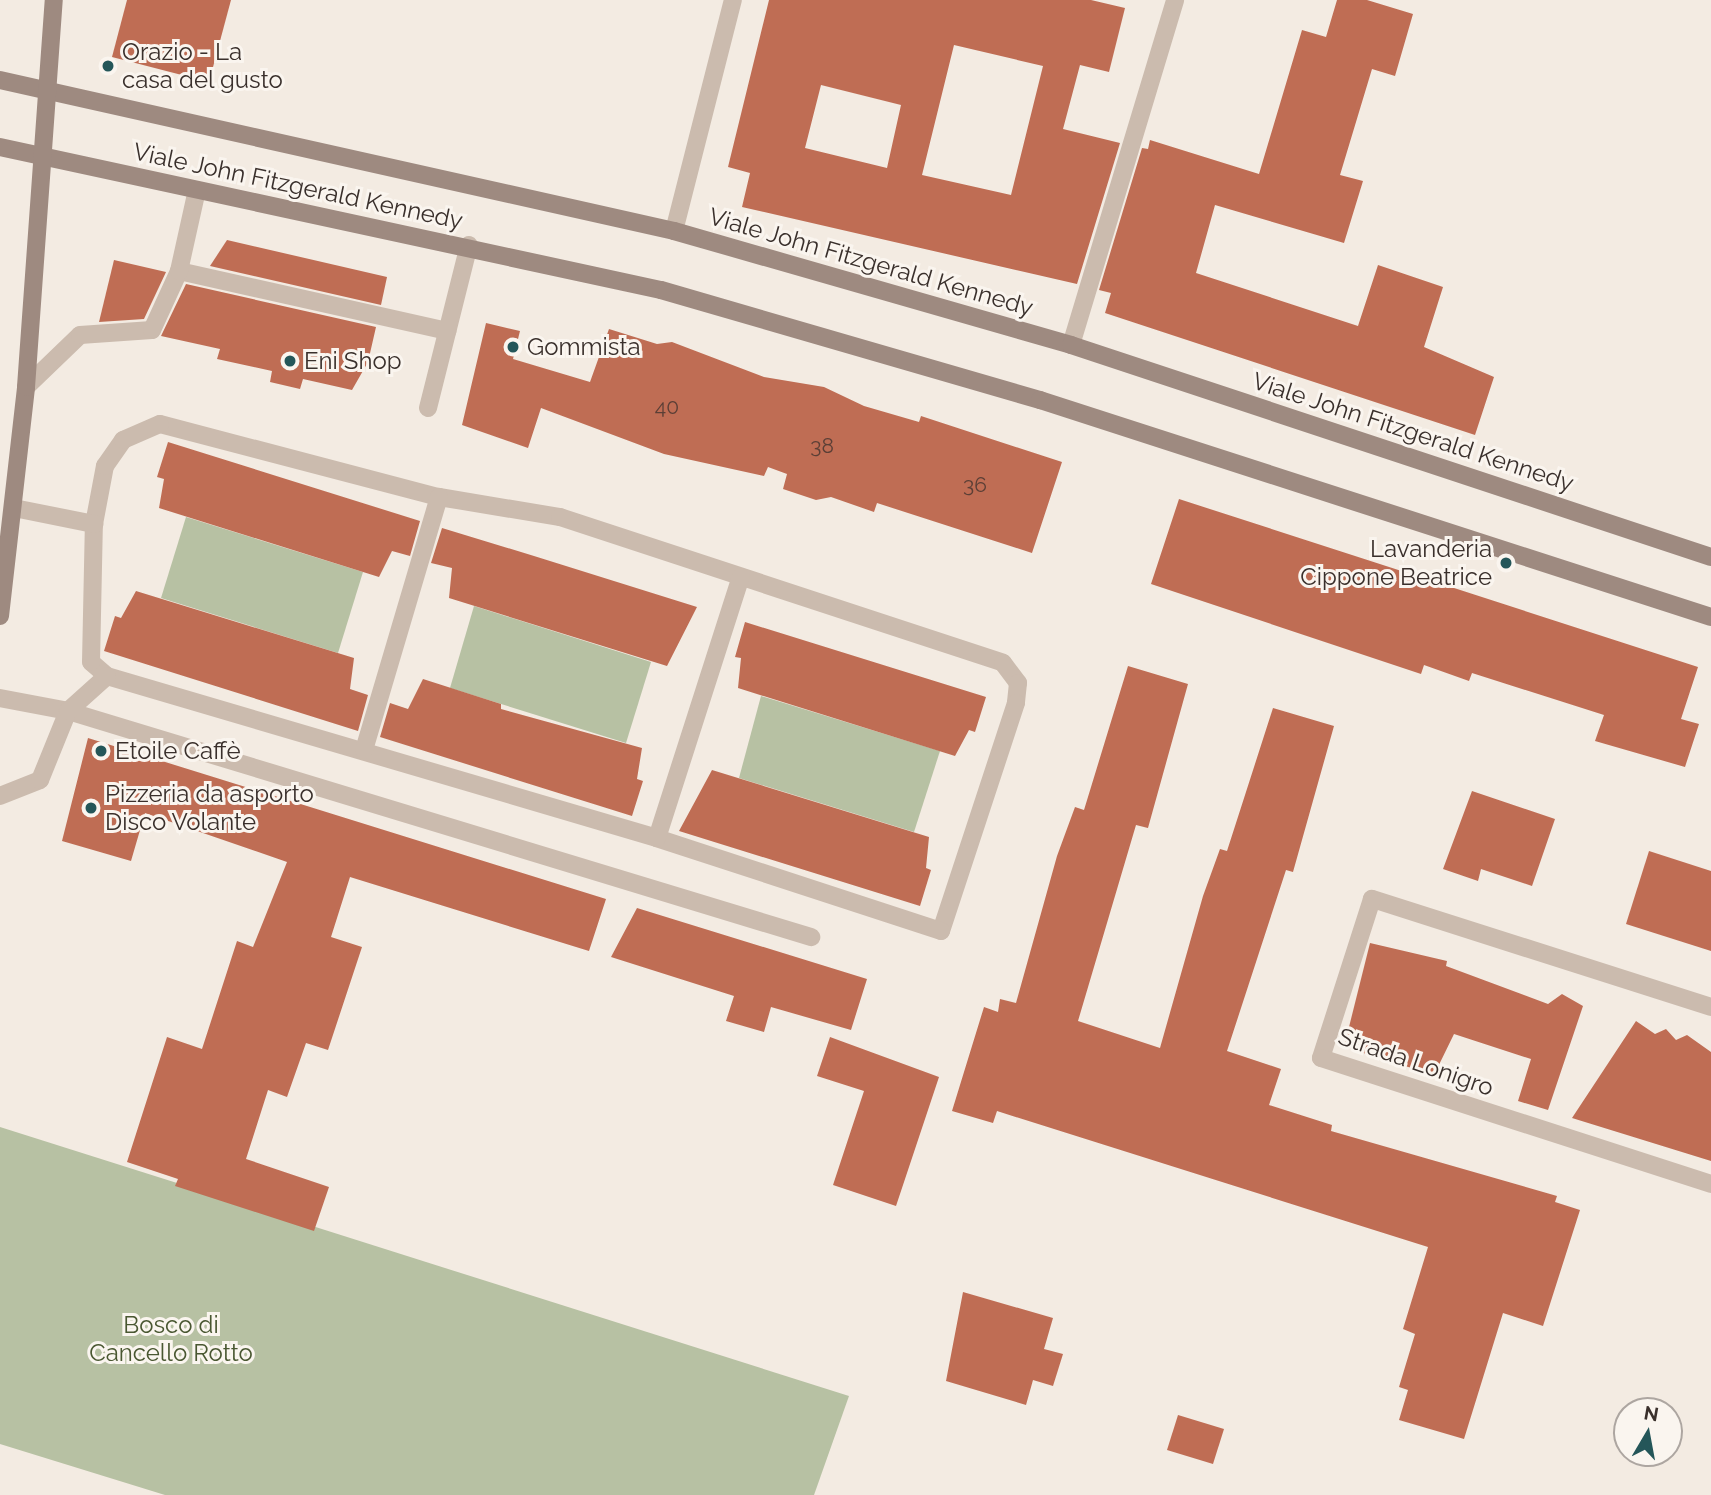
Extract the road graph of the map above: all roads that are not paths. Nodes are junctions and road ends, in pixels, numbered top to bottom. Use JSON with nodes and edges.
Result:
{"nodes":[{"id":1,"x":54,"y":0,"type":"edge"},
{"id":2,"x":733,"y":0,"type":"edge"},
{"id":3,"x":1175,"y":0,"type":"edge"},
{"id":4,"x":0,"y":80,"type":"edge"},
{"id":5,"x":48,"y":91,"type":"junction"},
{"id":6,"x":0,"y":147,"type":"edge"},
{"id":7,"x":45,"y":157,"type":"junction"},
{"id":8,"x":197,"y":190,"type":"junction"},
{"id":9,"x":674,"y":231,"type":"junction"},
{"id":10,"x":469,"y":246,"type":"junction"},
{"id":11,"x":179,"y":271,"type":"junction"},
{"id":12,"x":447,"y":331,"type":"junction"},
{"id":13,"x":1071,"y":345,"type":"junction"},
{"id":14,"x":26,"y":387,"type":"junction"},
{"id":15,"x":428,"y":408,"type":"dead end"},
{"id":16,"x":439,"y":498,"type":"junction"},
{"id":17,"x":14,"y":508,"type":"junction"},
{"id":18,"x":94,"y":524,"type":"junction"},
{"id":19,"x":1711,"y":557,"type":"edge"},
{"id":20,"x":741,"y":577,"type":"junction"},
{"id":21,"x":0,"y":615,"type":"edge"},
{"id":22,"x":1711,"y":617,"type":"edge"},
{"id":23,"x":107,"y":676,"type":"junction"},
{"id":24,"x":0,"y":698,"type":"edge"},
{"id":25,"x":68,"y":711,"type":"junction"},
{"id":26,"x":364,"y":750,"type":"junction"},
{"id":27,"x":0,"y":796,"type":"edge"},
{"id":28,"x":657,"y":838,"type":"junction"},
{"id":29,"x":811,"y":937,"type":"dead end"},
{"id":30,"x":1711,"y":1007,"type":"edge"},
{"id":31,"x":1711,"y":1184,"type":"edge"}],
"edges":[{"from":1,"to":5,"type":"main road"},
{"from":2,"to":9,"type":"street"},
{"from":3,"to":13,"type":"street"},
{"from":4,"to":5,"type":"main road","name":"Viale John Fitzgerald Kennedy"},
{"from":5,"to":7,"type":"main road"},
{"from":5,"to":9,"type":"main road","name":"Viale John Fitzgerald Kennedy"},
{"from":6,"to":7,"type":"main road","name":"Viale John Fitzgerald Kennedy"},
{"from":7,"to":8,"type":"main road","name":"Viale John Fitzgerald Kennedy"},
{"from":7,"to":14,"type":"main road"},
{"from":8,"to":10,"type":"main road","name":"Viale John Fitzgerald Kennedy"},
{"from":8,"to":11,"type":"street"},
{"from":9,"to":13,"type":"main road","name":"Viale John Fitzgerald Kennedy"},
{"from":10,"to":12,"type":"street"},
{"from":10,"to":22,"type":"main road","name":"Viale John Fitzgerald Kennedy"},
{"from":11,"to":12,"type":"street"},
{"from":11,"to":14,"type":"street"},
{"from":12,"to":15,"type":"street"},
{"from":13,"to":19,"type":"main road","name":"Viale John Fitzgerald Kennedy"},
{"from":14,"to":17,"type":"main road"},
{"from":16,"to":18,"type":"street"},
{"from":16,"to":20,"type":"street"},
{"from":16,"to":26,"type":"street"},
{"from":17,"to":18,"type":"street"},
{"from":17,"to":21,"type":"main road"},
{"from":18,"to":23,"type":"street"},
{"from":20,"to":28,"type":"street"},
{"from":20,"to":28,"type":"street"},
{"from":23,"to":25,"type":"street"},
{"from":23,"to":26,"type":"street"},
{"from":24,"to":25,"type":"street"},
{"from":25,"to":27,"type":"street"},
{"from":25,"to":29,"type":"street"},
{"from":26,"to":28,"type":"street"},
{"from":30,"to":31,"type":"street","name":"Strada Lonigro"}]}
